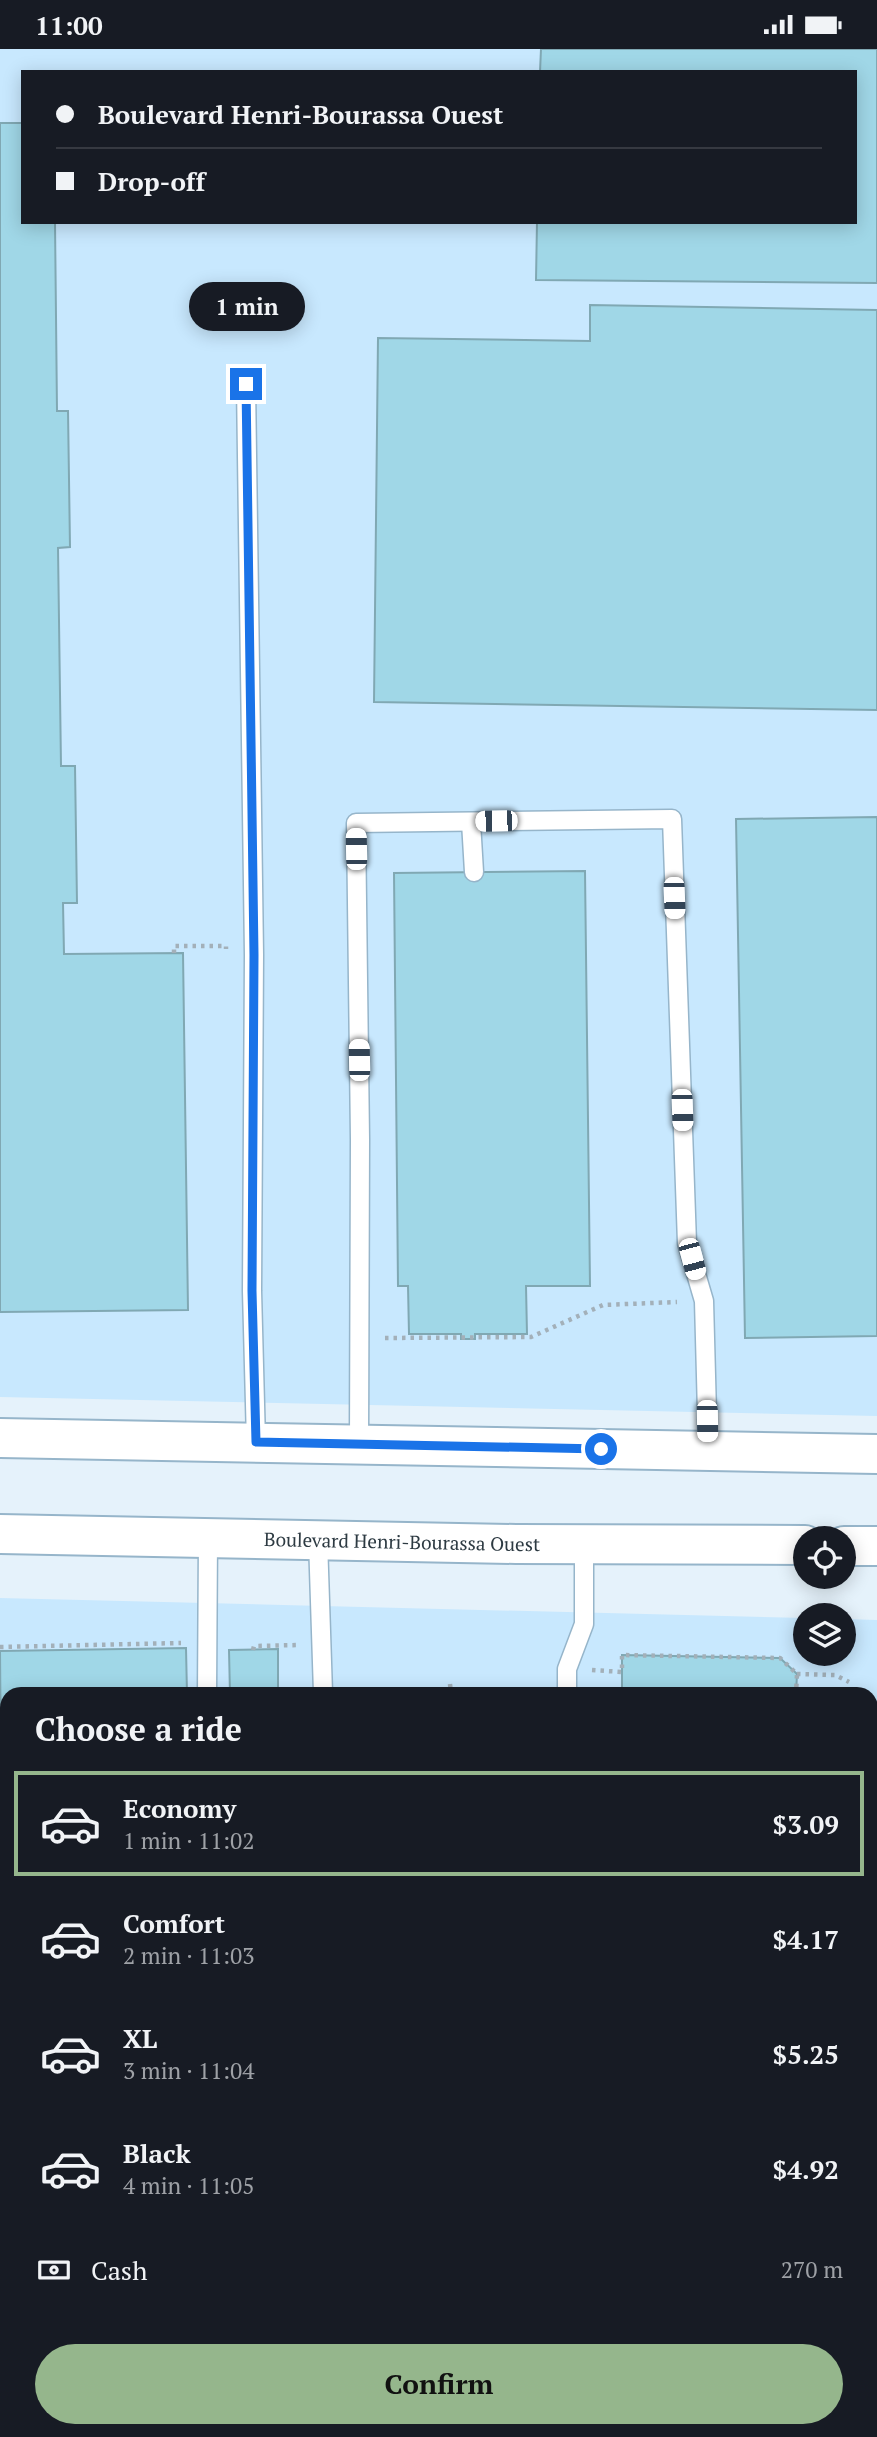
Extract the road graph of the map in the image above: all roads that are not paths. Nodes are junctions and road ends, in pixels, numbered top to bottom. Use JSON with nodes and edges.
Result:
{"nodes":[{"id":1,"x":246,"y":384,"type":"dead end"},
{"id":2,"x":471,"y":822,"type":"junction"},
{"id":3,"x":474,"y":872,"type":"dead end"},
{"id":4,"x":0,"y":1437,"type":"edge"},
{"id":5,"x":256,"y":1442,"type":"junction"},
{"id":6,"x":359,"y":1444,"type":"junction"},
{"id":7,"x":708,"y":1451,"type":"junction"},
{"id":8,"x":877,"y":1454,"type":"edge"},
{"id":9,"x":0,"y":1534,"type":"edge"},
{"id":10,"x":208,"y":1538,"type":"junction"},
{"id":11,"x":318,"y":1540,"type":"junction"},
{"id":12,"x":584,"y":1543,"type":"junction"},
{"id":13,"x":793,"y":1545,"type":"edge"},
{"id":14,"x":856,"y":1546,"type":"edge"},
{"id":15,"x":877,"y":1546,"type":"edge"},
{"id":16,"x":207,"y":1687,"type":"edge"},
{"id":17,"x":323,"y":1687,"type":"edge"},
{"id":18,"x":567,"y":1687,"type":"edge"}],
"edges":[{"from":1,"to":5,"type":"lane"},
{"from":2,"to":3,"type":"lane"},
{"from":2,"to":6,"type":"lane"},
{"from":2,"to":7,"type":"lane"},
{"from":4,"to":5,"type":"main road"},
{"from":5,"to":6,"type":"main road"},
{"from":6,"to":7,"type":"main road"},
{"from":7,"to":8,"type":"main road"},
{"from":9,"to":10,"type":"main road","name":"Boulevard Henri-Bourassa Ouest"},
{"from":10,"to":11,"type":"main road","name":"Boulevard Henri-Bourassa Ouest"},
{"from":10,"to":16,"type":"lane"},
{"from":11,"to":12,"type":"main road","name":"Boulevard Henri-Bourassa Ouest"},
{"from":11,"to":17,"type":"lane"},
{"from":12,"to":13,"type":"main road","name":"Boulevard Henri-Bourassa Ouest"},
{"from":12,"to":18,"type":"lane"},
{"from":14,"to":15,"type":"main road"}]}
